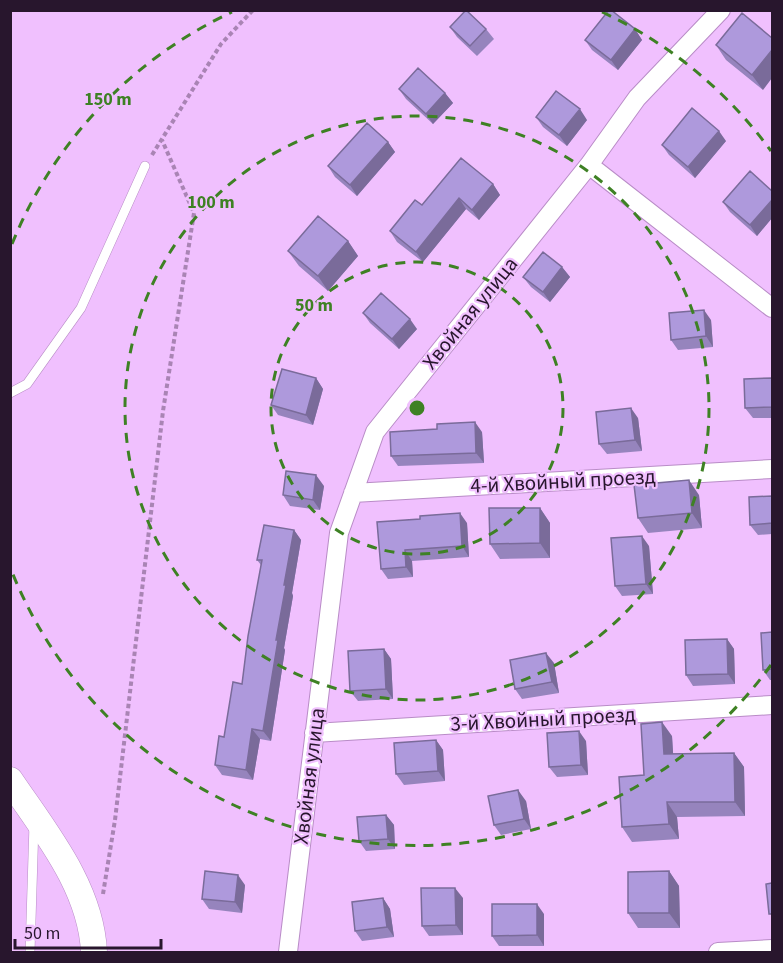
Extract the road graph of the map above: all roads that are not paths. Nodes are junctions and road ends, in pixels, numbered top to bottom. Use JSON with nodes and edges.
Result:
{"nodes":[{"id":1,"x":721,"y":10,"type":"edge"},
{"id":2,"x":589,"y":165,"type":"junction"},
{"id":3,"x":145,"y":166,"type":"road end"},
{"id":4,"x":772,"y":308,"type":"edge"},
{"id":5,"x":10,"y":393,"type":"edge"},
{"id":6,"x":772,"y":469,"type":"edge"},
{"id":7,"x":353,"y":493,"type":"junction"},
{"id":8,"x":772,"y":705,"type":"edge"},
{"id":9,"x":314,"y":733,"type":"junction"},
{"id":10,"x":10,"y":780,"type":"edge"},
{"id":11,"x":34,"y":816,"type":"junction"},
{"id":12,"x":772,"y":949,"type":"edge"},
{"id":13,"x":30,"y":952,"type":"edge"},
{"id":14,"x":94,"y":952,"type":"edge"},
{"id":15,"x":288,"y":952,"type":"edge"},
{"id":16,"x":718,"y":952,"type":"edge"}],
"edges":[{"from":1,"to":2,"type":"street","name":"Хвойная улица"},
{"from":2,"to":4,"type":"street"},
{"from":2,"to":7,"type":"street","name":"Хвойная улица"},
{"from":3,"to":5,"type":"lane"},
{"from":6,"to":7,"type":"street","name":"4-й Хвойный проезд"},
{"from":7,"to":9,"type":"street","name":"Хвойная улица"},
{"from":8,"to":9,"type":"street","name":"3-й Хвойный проезд"},
{"from":9,"to":15,"type":"street","name":"Хвойная улица"},
{"from":10,"to":11,"type":"street"},
{"from":11,"to":13,"type":"lane"},
{"from":11,"to":14,"type":"street"},
{"from":12,"to":16,"type":"street"}]}
